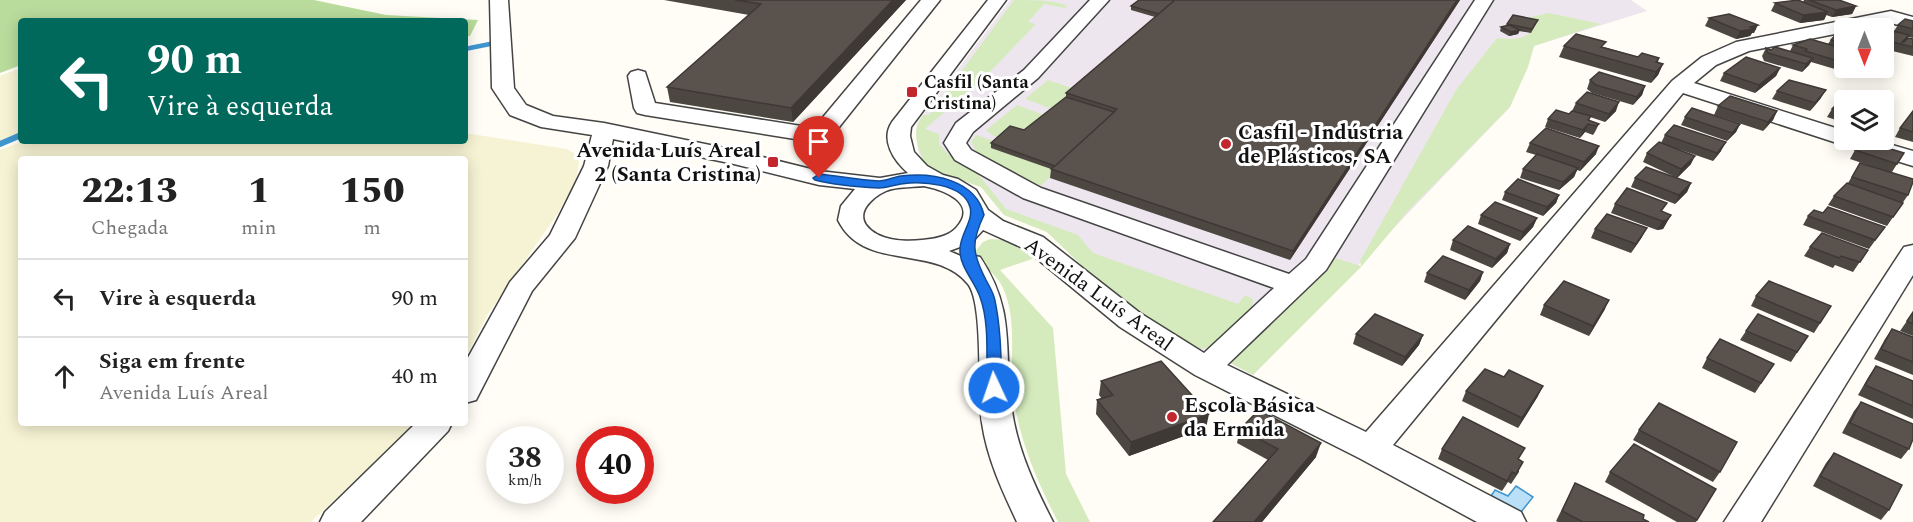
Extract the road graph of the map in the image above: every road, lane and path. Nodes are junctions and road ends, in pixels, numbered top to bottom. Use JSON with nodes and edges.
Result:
{"nodes":[{"id":1,"x":499,"y":0,"type":"edge"},
{"id":2,"x":931,"y":0,"type":"edge"},
{"id":3,"x":997,"y":0,"type":"edge"},
{"id":4,"x":1100,"y":0,"type":"edge"},
{"id":5,"x":1484,"y":0,"type":"edge"},
{"id":6,"x":1913,"y":23,"type":"edge"},
{"id":7,"x":638,"y":76,"type":"dead end"},
{"id":8,"x":1679,"y":85,"type":"junction"},
{"id":9,"x":604,"y":130,"type":"junction"},
{"id":10,"x":1834,"y":134,"type":"edge"},
{"id":11,"x":1884,"y":150,"type":"edge"},
{"id":12,"x":902,"y":151,"type":"junction"},
{"id":13,"x":1913,"y":159,"type":"edge"},
{"id":14,"x":819,"y":178,"type":"junction"},
{"id":15,"x":933,"y":180,"type":"junction"},
{"id":16,"x":884,"y":184,"type":"junction"},
{"id":17,"x":851,"y":215,"type":"junction"},
{"id":18,"x":974,"y":223,"type":"junction"},
{"id":19,"x":900,"y":250,"type":"junction"},
{"id":20,"x":1913,"y":253,"type":"edge"},
{"id":21,"x":979,"y":279,"type":"junction"},
{"id":22,"x":1294,"y":285,"type":"junction"},
{"id":23,"x":1206,"y":368,"type":"junction"},
{"id":24,"x":468,"y":386,"type":"edge"},
{"id":25,"x":433,"y":426,"type":"edge"},
{"id":26,"x":1371,"y":449,"type":"junction"},
{"id":27,"x":338,"y":522,"type":"edge"},
{"id":28,"x":1035,"y":522,"type":"edge"},
{"id":29,"x":1508,"y":522,"type":"edge"},
{"id":30,"x":1742,"y":522,"type":"edge"}],
"edges":[{"from":1,"to":9,"type":"street"},
{"from":2,"to":7,"type":"street"},
{"from":3,"to":12,"type":"street"},
{"from":4,"to":22,"type":"street"},
{"from":5,"to":22,"type":"street"},
{"from":6,"to":8,"type":"street"},
{"from":8,"to":10,"type":"street"},
{"from":8,"to":26,"type":"street"},
{"from":9,"to":14,"type":"street"},
{"from":9,"to":24,"type":"street"},
{"from":11,"to":13,"type":"street"},
{"from":12,"to":15,"type":"street"},
{"from":12,"to":16,"type":"street"},
{"from":14,"to":16,"type":"street"},
{"from":14,"to":17,"type":"street"},
{"from":15,"to":16,"type":"street"},
{"from":15,"to":18,"type":"street"},
{"from":16,"to":17,"type":"street"},
{"from":17,"to":19,"type":"street"},
{"from":18,"to":19,"type":"street"},
{"from":18,"to":21,"type":"street"},
{"from":18,"to":23,"type":"street","name":"Avenida Luís Areal"},
{"from":19,"to":21,"type":"street"},
{"from":20,"to":30,"type":"street"},
{"from":21,"to":28,"type":"street"},
{"from":22,"to":23,"type":"street"},
{"from":23,"to":26,"type":"street","name":"Avenida Luís Areal"},
{"from":25,"to":27,"type":"street"},
{"from":26,"to":29,"type":"street","name":"Avenida Luís Areal"}]}
